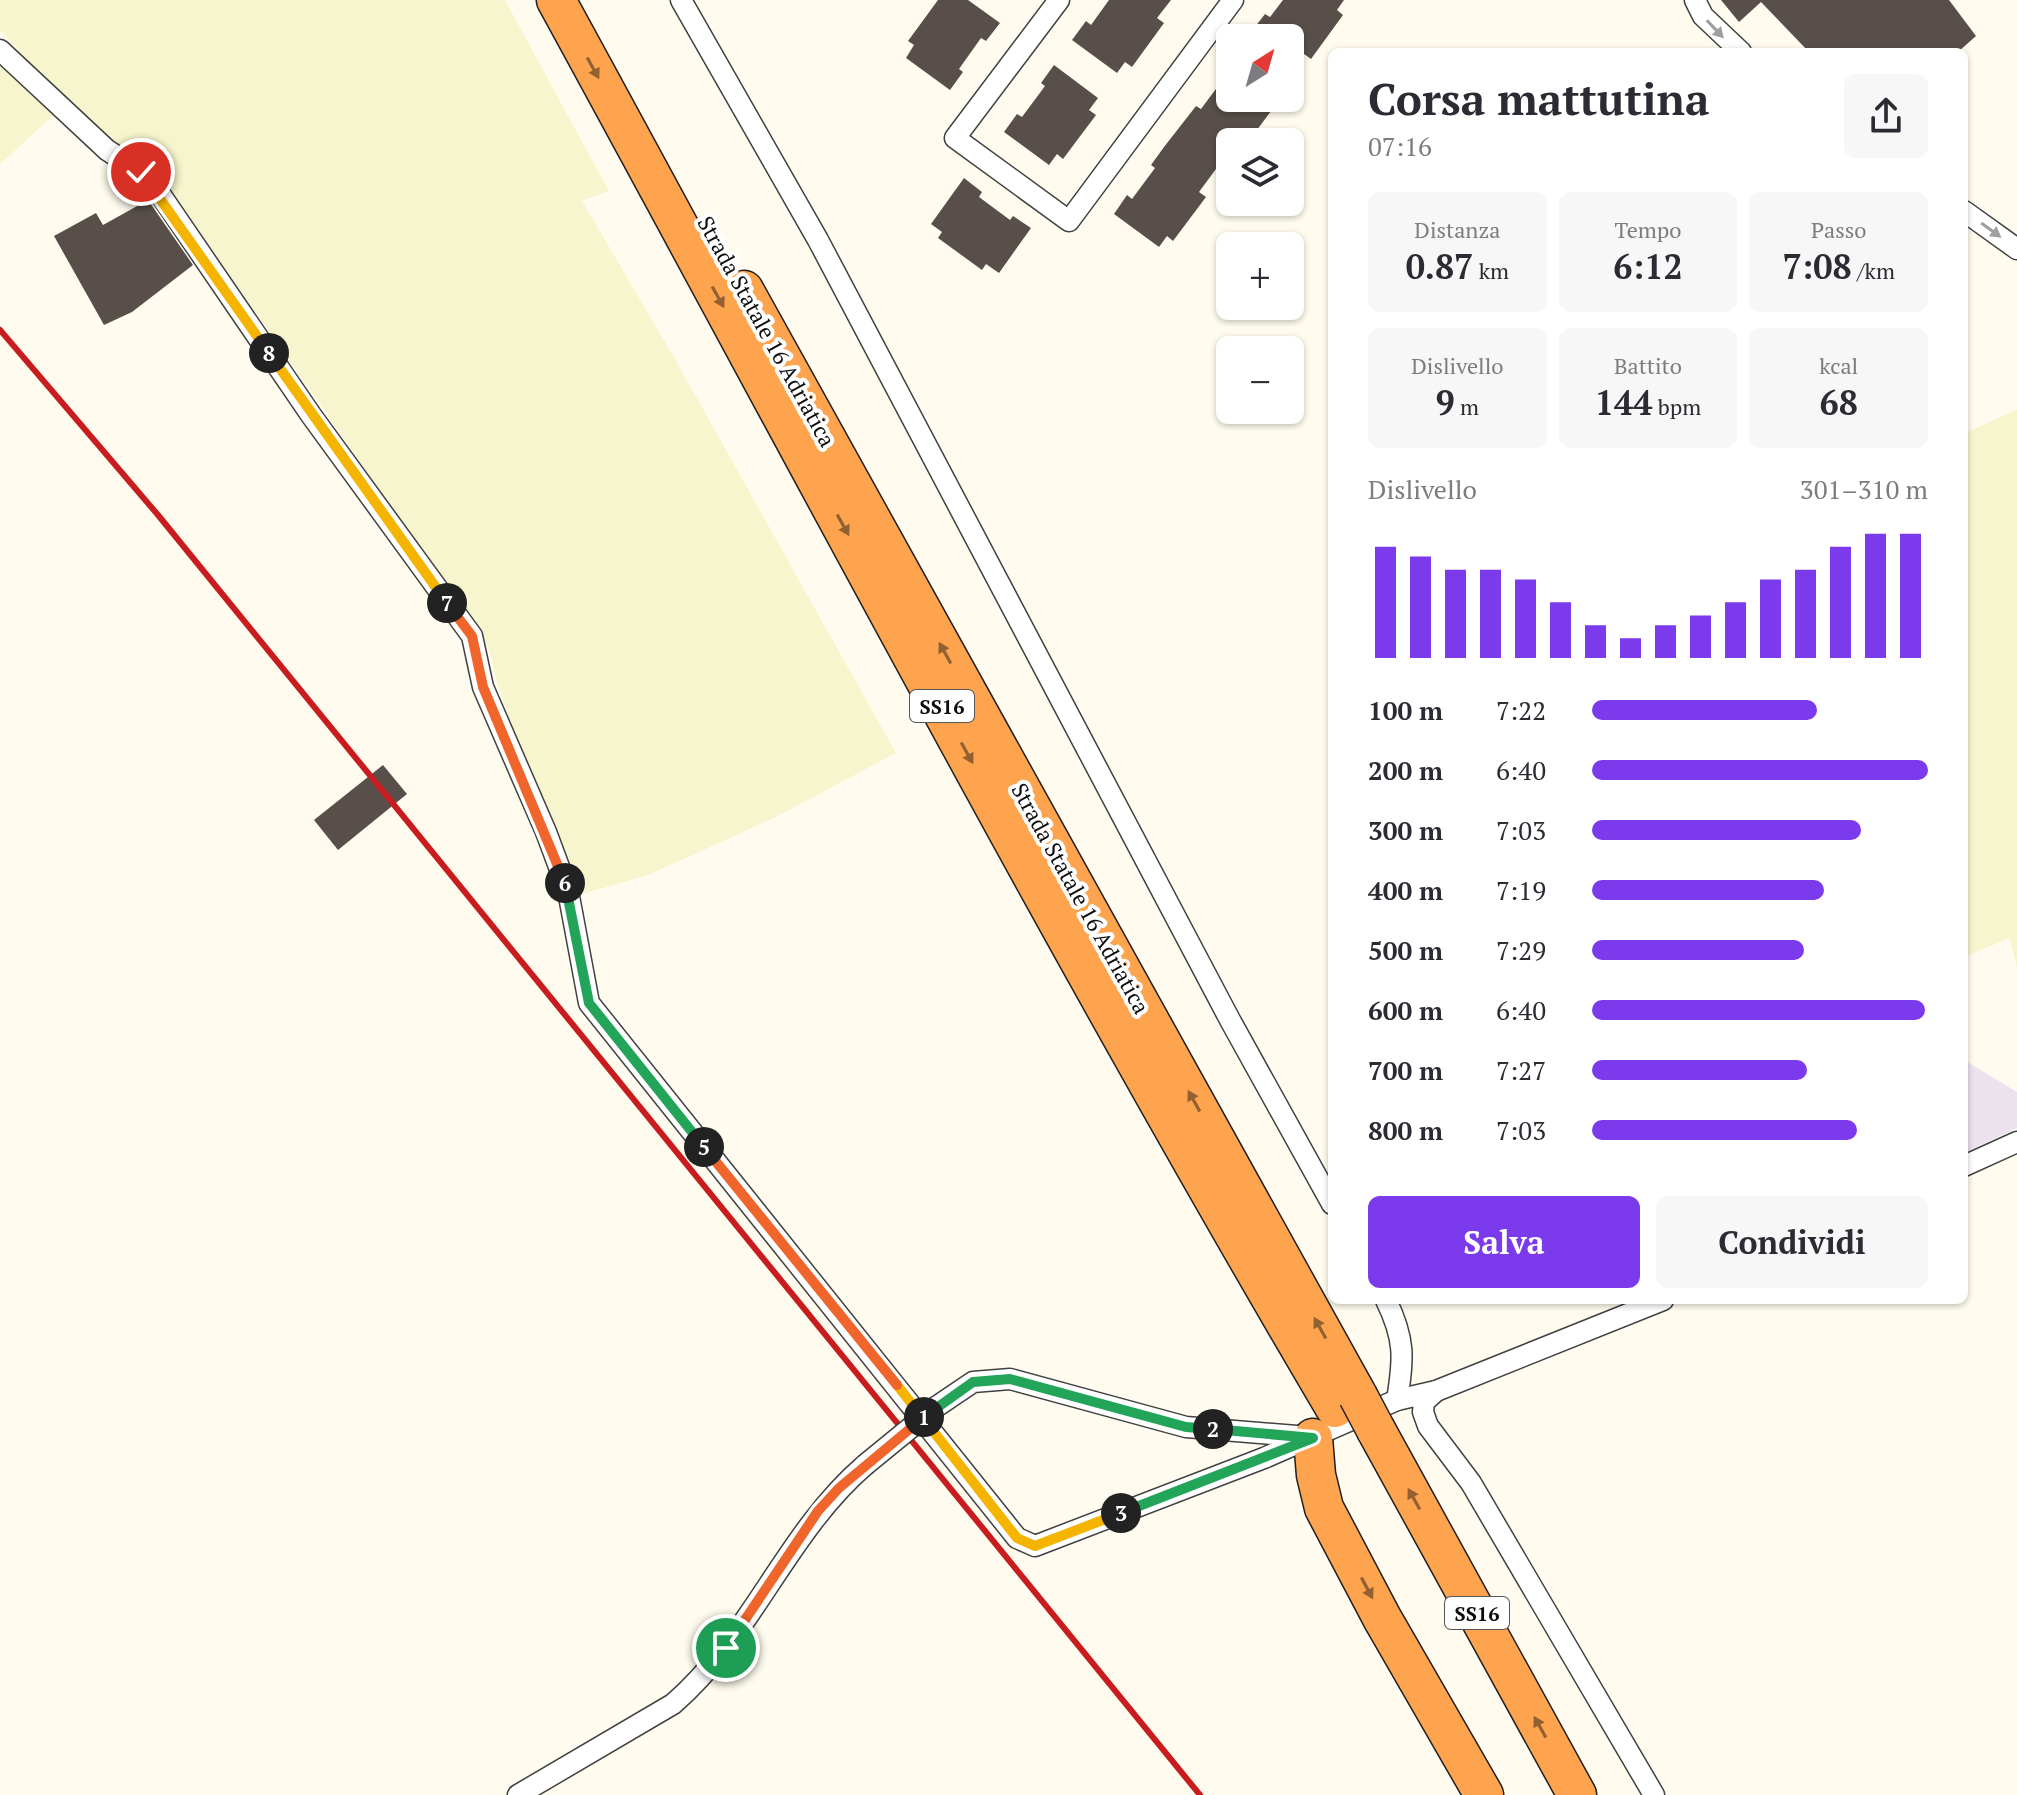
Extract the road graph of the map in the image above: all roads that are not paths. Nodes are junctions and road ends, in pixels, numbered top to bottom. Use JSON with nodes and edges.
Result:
{"nodes":[{"id":1,"x":556,"y":0,"type":"edge"},
{"id":2,"x":584,"y":0,"type":"edge"},
{"id":3,"x":681,"y":0,"type":"edge"},
{"id":4,"x":1059,"y":0,"type":"edge"},
{"id":5,"x":1233,"y":0,"type":"edge"},
{"id":6,"x":1695,"y":0,"type":"edge"},
{"id":7,"x":1737,"y":48,"type":"edge"},
{"id":8,"x":0,"y":50,"type":"edge"},
{"id":9,"x":1968,"y":214,"type":"edge"},
{"id":10,"x":2017,"y":249,"type":"edge"},
{"id":11,"x":2017,"y":1142,"type":"edge"},
{"id":12,"x":1968,"y":1164,"type":"edge"},
{"id":13,"x":1328,"y":1197,"type":"edge"},
{"id":14,"x":1388,"y":1304,"type":"edge"},
{"id":15,"x":1653,"y":1304,"type":"edge"},
{"id":16,"x":1436,"y":1391,"type":"junction"},
{"id":17,"x":1355,"y":1419,"type":"junction"},
{"id":18,"x":518,"y":1795,"type":"edge"},
{"id":19,"x":1484,"y":1795,"type":"edge"},
{"id":20,"x":1548,"y":1795,"type":"edge"},
{"id":21,"x":1577,"y":1795,"type":"edge"},
{"id":22,"x":1654,"y":1795,"type":"edge"}],
"edges":[{"from":1,"to":17,"type":"highway","name":"Strada Statale 16 Adriatica","number":"SS16","one_way":true},
{"from":17,"to":2,"type":"highway","name":"Strada Statale 16 Adriatica","number":"SS16","one_way":true},
{"from":3,"to":13,"type":"street"},
{"from":4,"to":5,"type":"street"},
{"from":6,"to":7,"type":"street","one_way":true},
{"from":8,"to":17,"type":"street"},
{"from":9,"to":10,"type":"street","one_way":true},
{"from":11,"to":12,"type":"street"},
{"from":14,"to":17,"type":"street"},
{"from":15,"to":16,"type":"street"},
{"from":16,"to":17,"type":"street"},
{"from":16,"to":22,"type":"street"},
{"from":17,"to":18,"type":"street","bridge":true},
{"from":17,"to":19,"type":"highway","one_way":true},
{"from":17,"to":20,"type":"highway","name":"Strada Statale 16 Adriatica","number":"SS16"},
{"from":21,"to":17,"type":"highway","name":"Strada Statale 16 Adriatica","number":"SS16","one_way":true}]}
